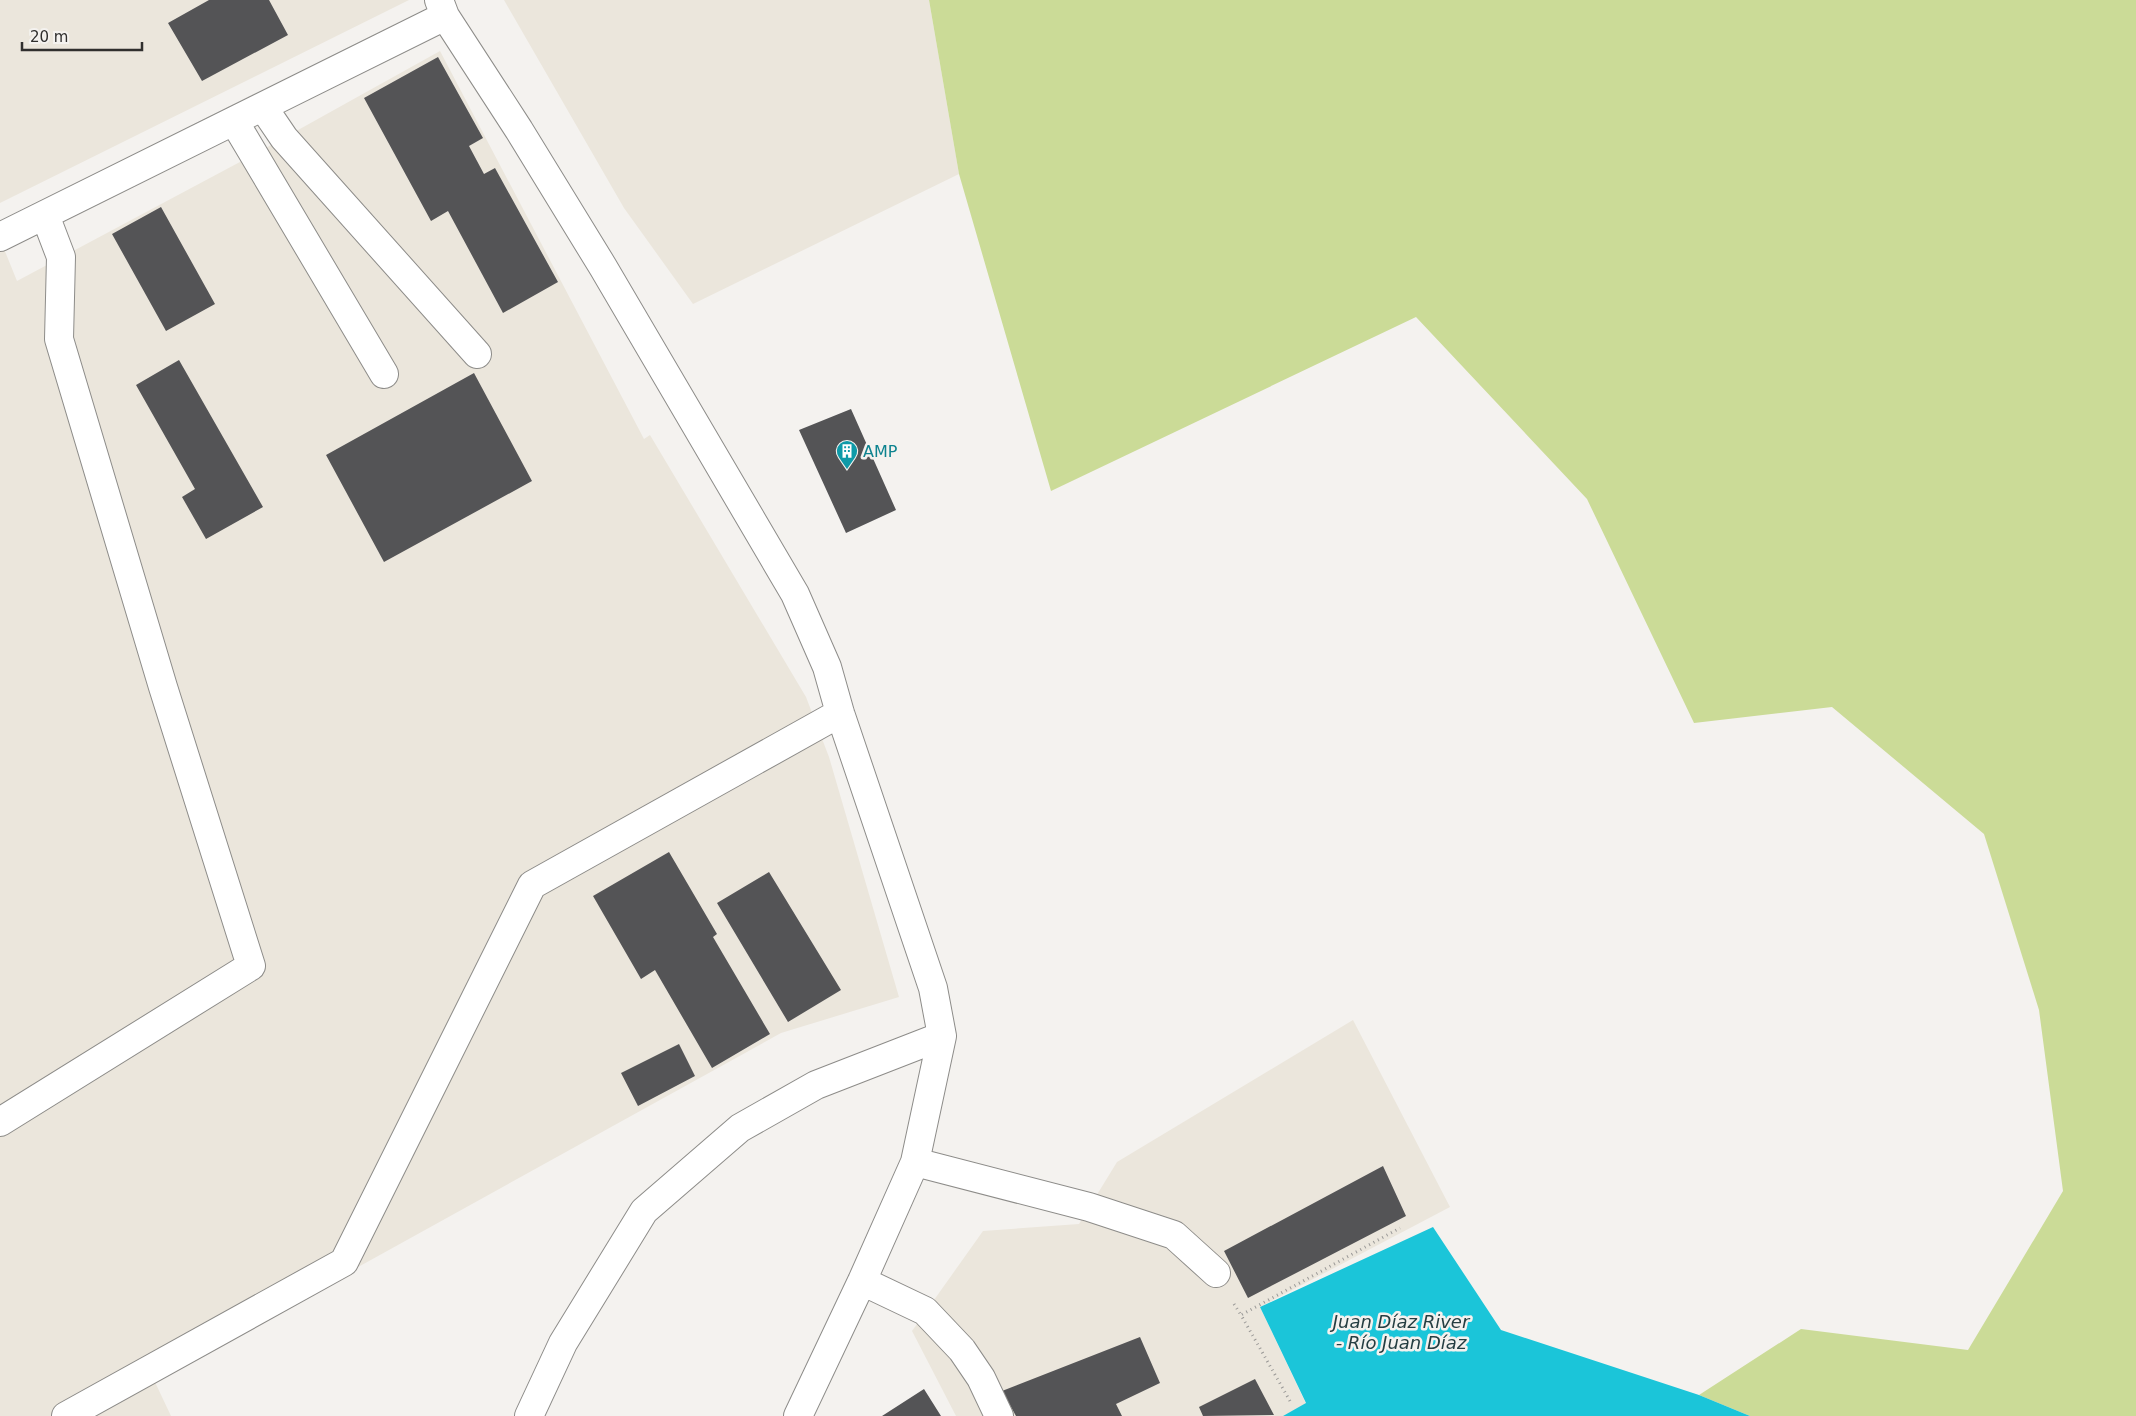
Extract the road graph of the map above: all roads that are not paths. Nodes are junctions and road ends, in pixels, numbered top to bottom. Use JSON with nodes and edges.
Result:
{"nodes":[{"id":1,"x":442,"y":8,"type":"edge"},
{"id":2,"x":263,"y":107,"type":"junction"},
{"id":3,"x":234,"y":121,"type":"junction"},
{"id":4,"x":45,"y":215,"type":"junction"},
{"id":5,"x":0,"y":237,"type":"edge"},
{"id":6,"x":477,"y":354,"type":"dead end"},
{"id":7,"x":384,"y":374,"type":"dead end"},
{"id":8,"x":840,"y":713,"type":"junction"},
{"id":9,"x":942,"y":1036,"type":"junction"},
{"id":10,"x":0,"y":1122,"type":"edge"},
{"id":11,"x":914,"y":1162,"type":"junction"},
{"id":12,"x":1216,"y":1273,"type":"dead end"},
{"id":13,"x":862,"y":1281,"type":"junction"},
{"id":14,"x":66,"y":1416,"type":"edge"},
{"id":15,"x":529,"y":1416,"type":"edge"},
{"id":16,"x":798,"y":1416,"type":"edge"},
{"id":17,"x":999,"y":1416,"type":"edge"}],
"edges":[{"from":1,"to":2,"type":"lane"},
{"from":1,"to":8,"type":"lane"},
{"from":2,"to":3,"type":"lane"},
{"from":2,"to":6,"type":"lane"},
{"from":3,"to":4,"type":"lane"},
{"from":3,"to":7,"type":"lane"},
{"from":4,"to":5,"type":"lane"},
{"from":4,"to":10,"type":"lane"},
{"from":8,"to":9,"type":"lane"},
{"from":8,"to":14,"type":"lane"},
{"from":9,"to":11,"type":"lane"},
{"from":9,"to":15,"type":"lane"},
{"from":11,"to":12,"type":"lane"},
{"from":11,"to":13,"type":"lane"},
{"from":13,"to":16,"type":"lane"},
{"from":13,"to":17,"type":"lane"}]}
